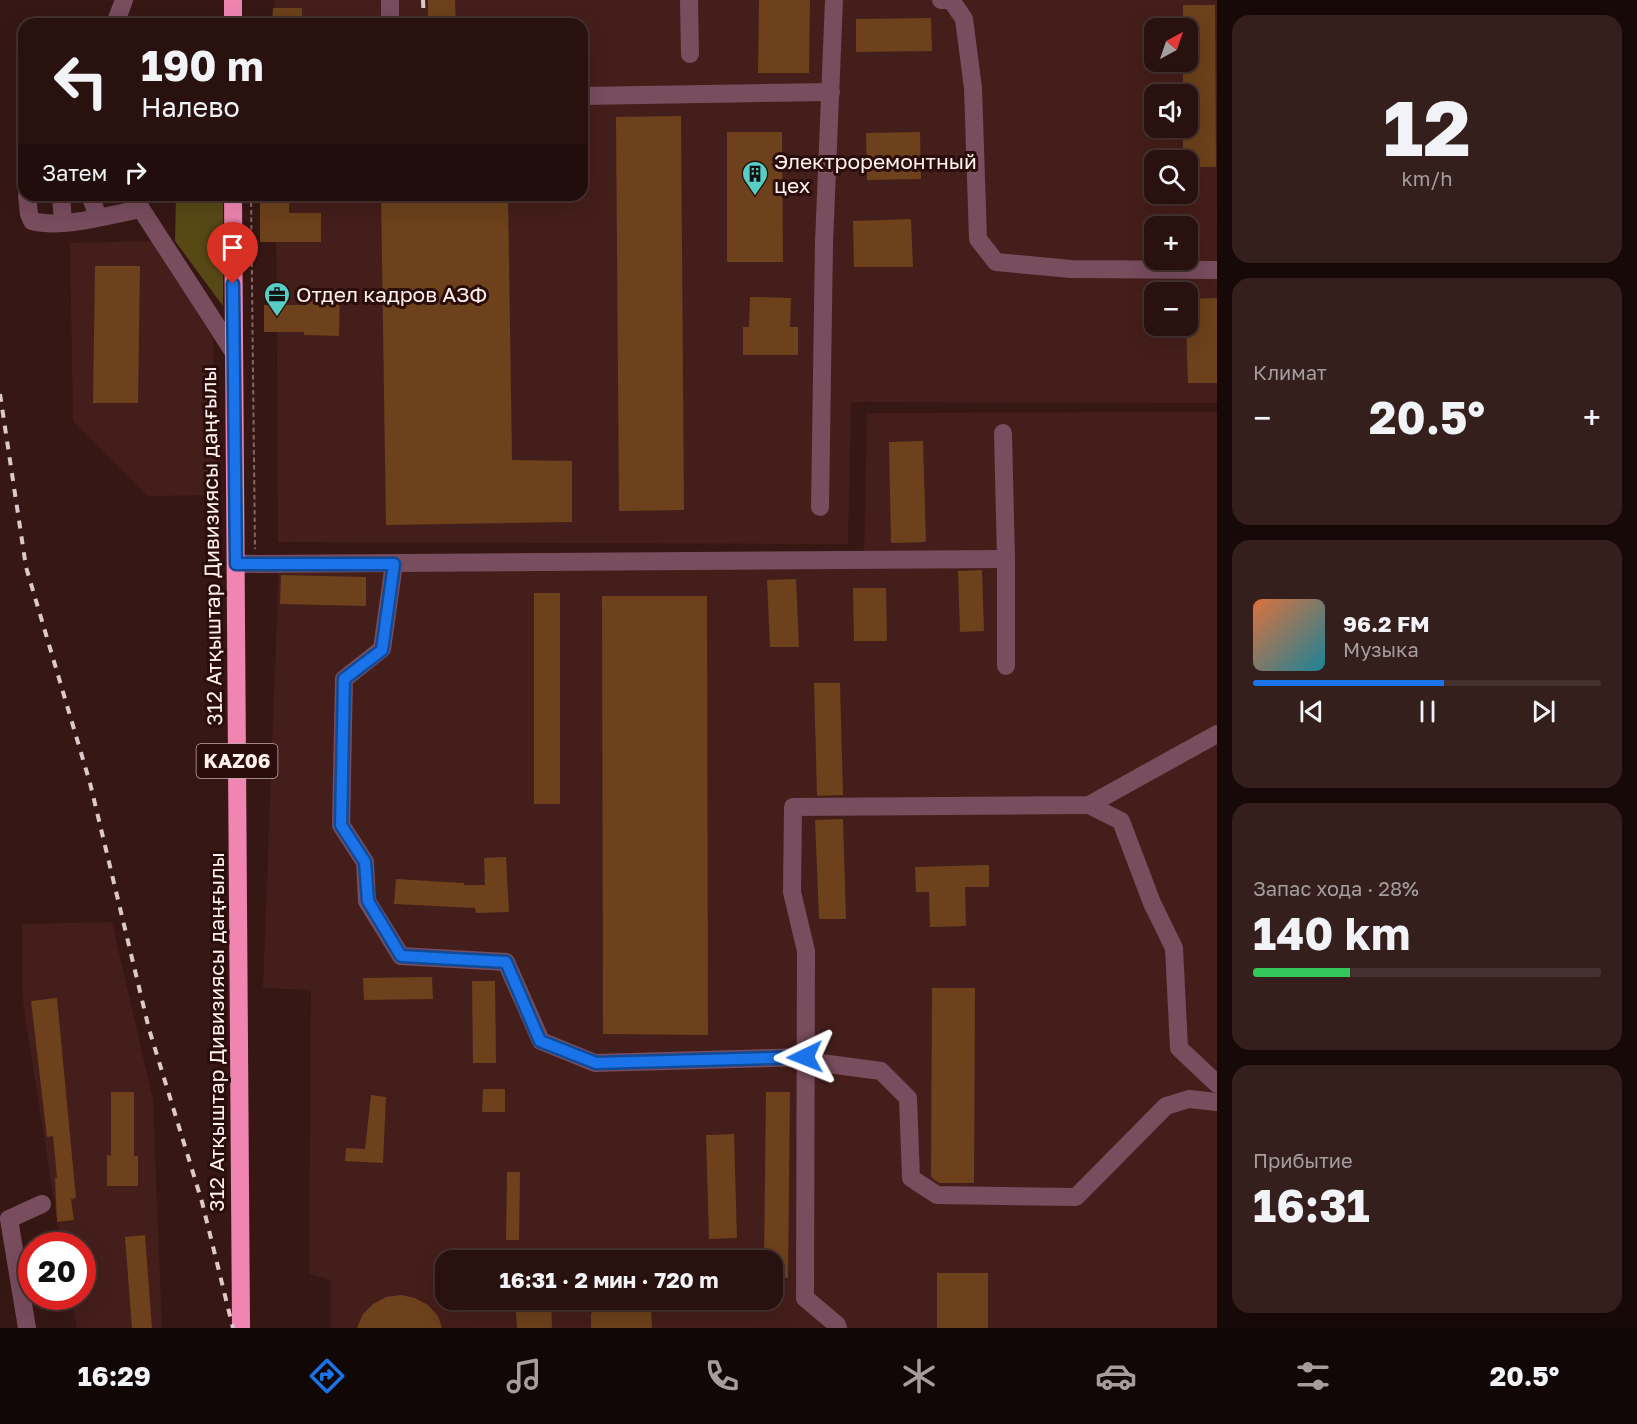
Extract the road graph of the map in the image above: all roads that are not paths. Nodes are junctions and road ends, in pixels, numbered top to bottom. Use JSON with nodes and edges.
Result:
{"nodes":[{"id":1,"x":124,"y":0,"type":"edge"},
{"id":2,"x":233,"y":0,"type":"edge"},
{"id":3,"x":390,"y":0,"type":"edge"},
{"id":4,"x":689,"y":0,"type":"edge"},
{"id":5,"x":834,"y":0,"type":"edge"},
{"id":6,"x":941,"y":0,"type":"edge"},
{"id":7,"x":117,"y":18,"type":"edge"},
{"id":8,"x":233,"y":18,"type":"edge"},
{"id":9,"x":390,"y":18,"type":"edge"},
{"id":10,"x":690,"y":54,"type":"dead end"},
{"id":11,"x":831,"y":92,"type":"junction"},
{"id":12,"x":588,"y":96,"type":"edge"},
{"id":13,"x":27,"y":201,"type":"edge"},
{"id":14,"x":61,"y":201,"type":"edge"},
{"id":15,"x":92,"y":201,"type":"edge"},
{"id":16,"x":233,"y":201,"type":"edge"},
{"id":17,"x":136,"y":202,"type":"edge"},
{"id":18,"x":98,"y":217,"type":"junction"},
{"id":19,"x":63,"y":223,"type":"junction"},
{"id":20,"x":1217,"y":270,"type":"edge"},
{"id":21,"x":233,"y":351,"type":"junction"},
{"id":22,"x":1003,"y":433,"type":"dead end"},
{"id":23,"x":820,"y":507,"type":"dead end"},
{"id":24,"x":1006,"y":559,"type":"junction"},
{"id":25,"x":236,"y":564,"type":"junction"},
{"id":26,"x":394,"y":564,"type":"junction"},
{"id":27,"x":1006,"y":666,"type":"dead end"},
{"id":28,"x":1217,"y":734,"type":"edge"},
{"id":29,"x":1089,"y":805,"type":"junction"},
{"id":30,"x":805,"y":1057,"type":"junction"},
{"id":31,"x":1217,"y":1084,"type":"edge"},
{"id":32,"x":1217,"y":1102,"type":"edge"},
{"id":33,"x":42,"y":1204,"type":"dead end"},
{"id":34,"x":27,"y":1328,"type":"edge"},
{"id":35,"x":241,"y":1328,"type":"edge"},
{"id":36,"x":838,"y":1328,"type":"edge"}],
"edges":[{"from":1,"to":7,"type":"lane"},
{"from":2,"to":8,"type":"highway"},
{"from":3,"to":9,"type":"lane"},
{"from":4,"to":10,"type":"lane"},
{"from":5,"to":11,"type":"lane"},
{"from":6,"to":20,"type":"lane"},
{"from":11,"to":12,"type":"lane"},
{"from":11,"to":23,"type":"lane"},
{"from":13,"to":19,"type":"lane"},
{"from":14,"to":19,"type":"lane"},
{"from":15,"to":18,"type":"lane"},
{"from":16,"to":21,"type":"highway","name":"312 Атқыштар Дивизиясы даңғылы","number":"KАZ06"},
{"from":17,"to":18,"type":"lane"},
{"from":17,"to":21,"type":"lane"},
{"from":18,"to":19,"type":"lane"},
{"from":21,"to":25,"type":"highway","name":"312 Атқыштар Дивизиясы даңғылы","number":"KАZ06"},
{"from":22,"to":24,"type":"lane"},
{"from":24,"to":26,"type":"lane"},
{"from":24,"to":27,"type":"lane"},
{"from":25,"to":26,"type":"lane"},
{"from":25,"to":35,"type":"highway","name":"312 Атқыштар Дивизиясы даңғылы","number":"KАZ06"},
{"from":26,"to":30,"type":"lane"},
{"from":28,"to":29,"type":"lane"},
{"from":29,"to":30,"type":"lane"},
{"from":29,"to":31,"type":"lane"},
{"from":30,"to":32,"type":"lane"},
{"from":30,"to":36,"type":"lane"},
{"from":33,"to":34,"type":"lane"}]}
